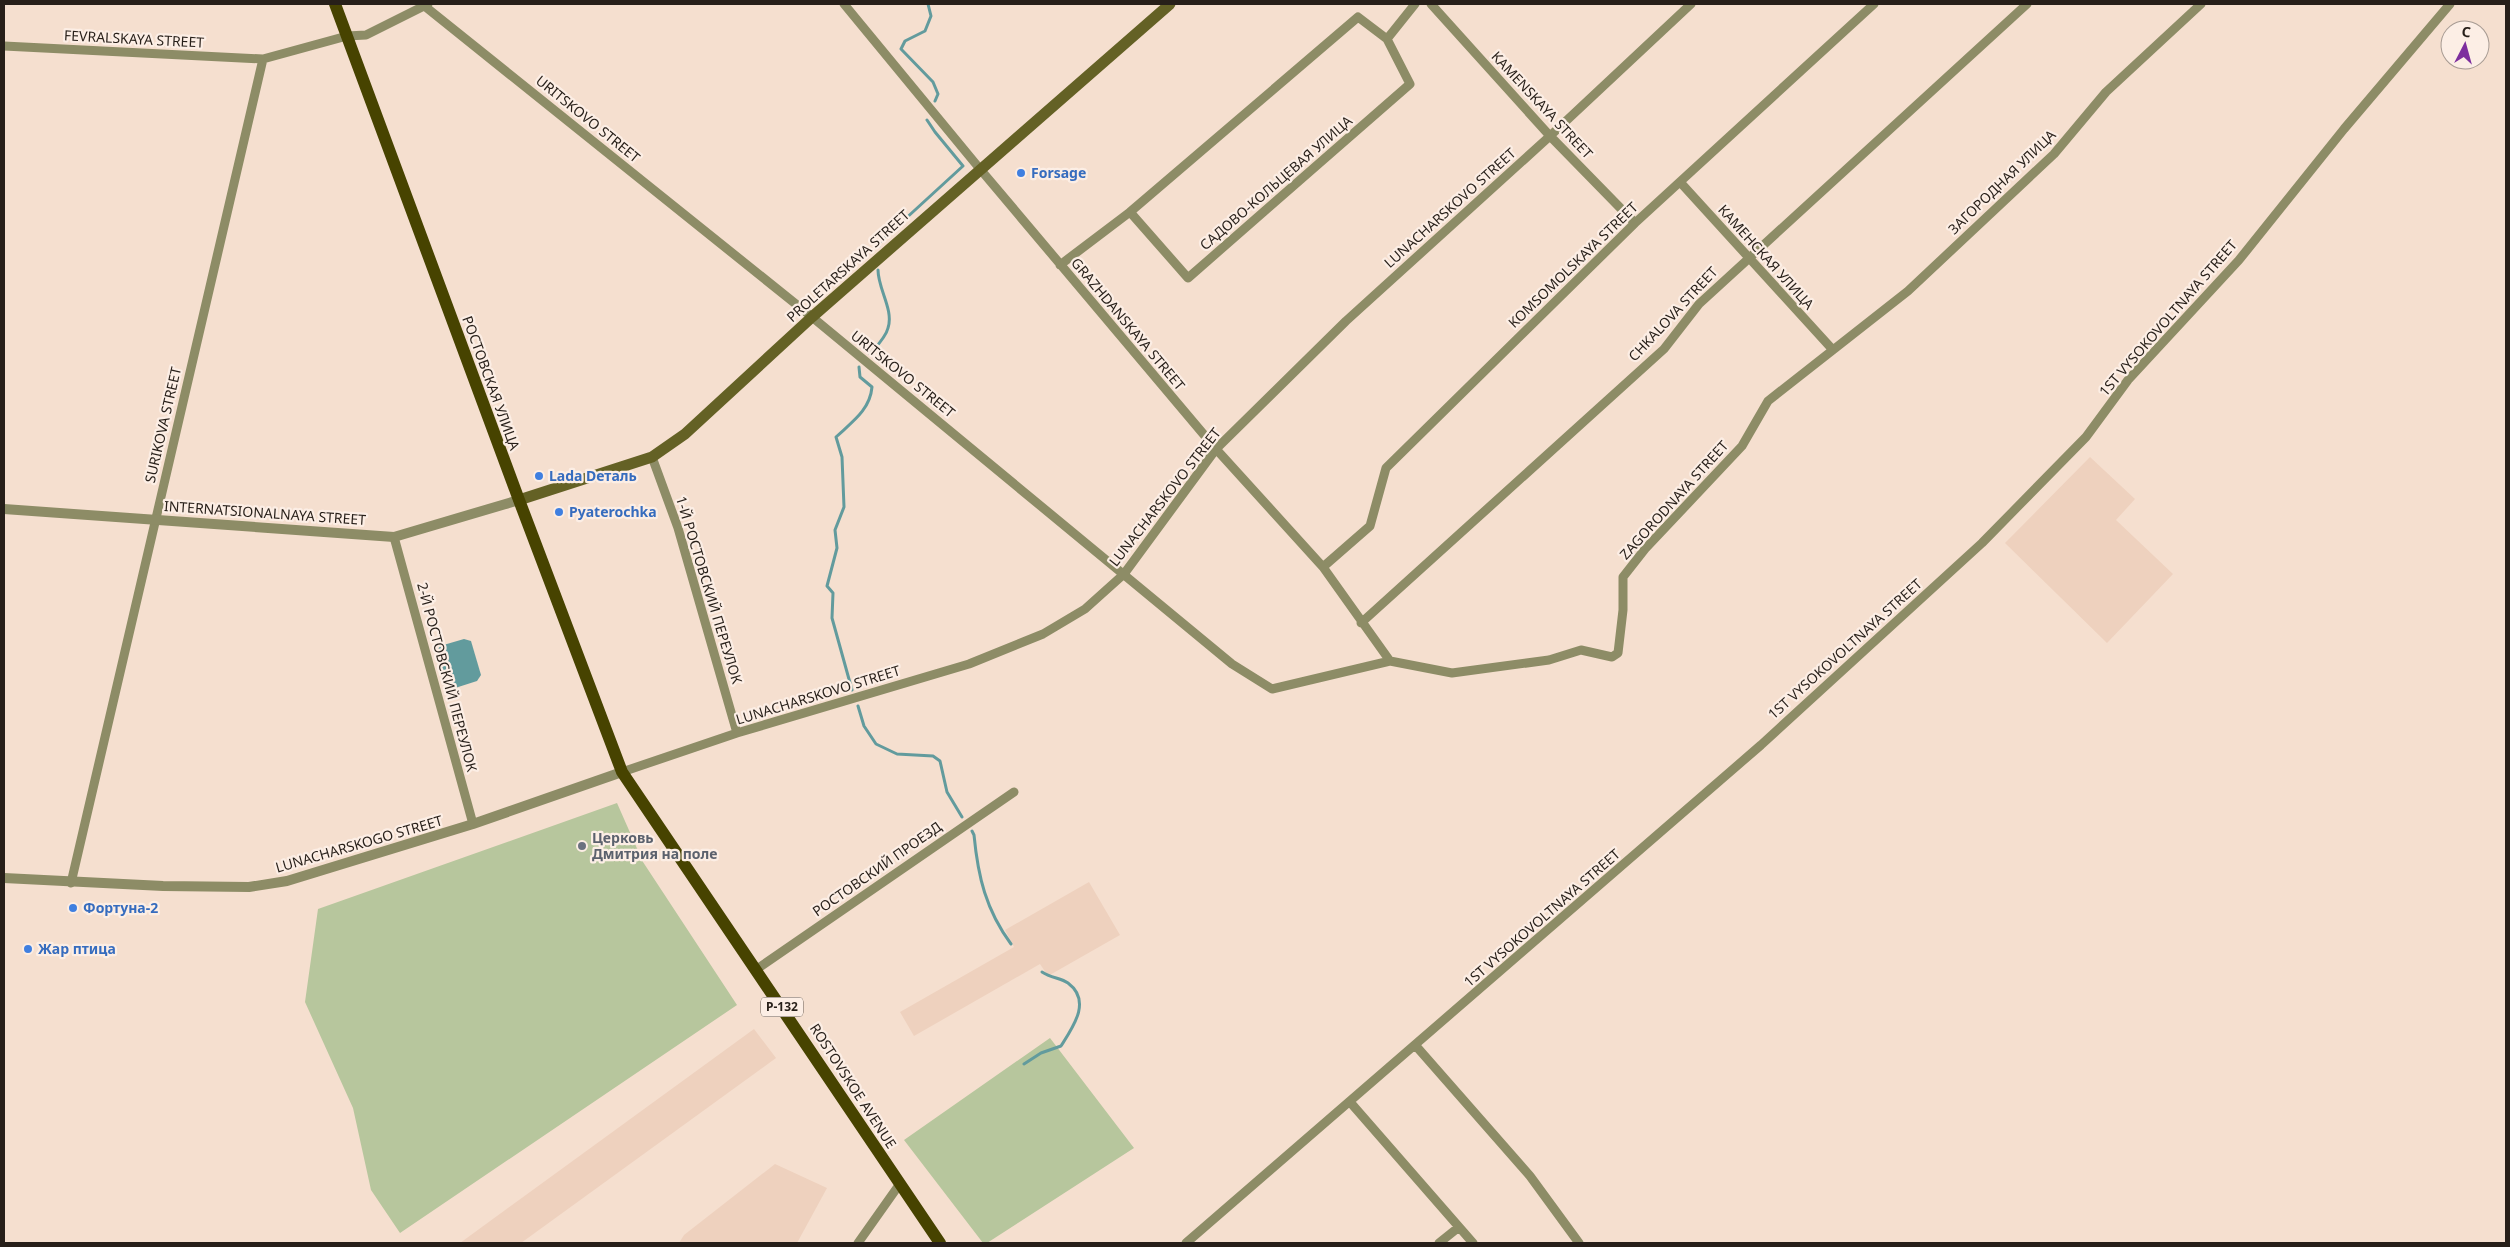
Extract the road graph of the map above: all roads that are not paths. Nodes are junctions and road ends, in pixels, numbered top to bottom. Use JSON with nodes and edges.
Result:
{"nodes":[{"id":1,"x":335,"y":4,"type":"edge"},
{"id":2,"x":425,"y":4,"type":"edge"},
{"id":3,"x":844,"y":4,"type":"edge"},
{"id":4,"x":1170,"y":4,"type":"edge"},
{"id":5,"x":1415,"y":4,"type":"edge"},
{"id":6,"x":1431,"y":4,"type":"edge"},
{"id":7,"x":1691,"y":4,"type":"edge"},
{"id":8,"x":1874,"y":4,"type":"edge"},
{"id":9,"x":2027,"y":4,"type":"edge"},
{"id":10,"x":2201,"y":4,"type":"edge"},
{"id":11,"x":2450,"y":4,"type":"edge"},
{"id":12,"x":347,"y":36,"type":"junction"},
{"id":13,"x":1388,"y":39,"type":"junction"},
{"id":14,"x":4,"y":46,"type":"edge"},
{"id":15,"x":263,"y":59,"type":"junction"},
{"id":16,"x":1550,"y":136,"type":"junction"},
{"id":17,"x":980,"y":170,"type":"junction"},
{"id":18,"x":1680,"y":182,"type":"junction"},
{"id":19,"x":1130,"y":212,"type":"junction"},
{"id":20,"x":1635,"y":223,"type":"junction"},
{"id":21,"x":1748,"y":258,"type":"junction"},
{"id":22,"x":1060,"y":265,"type":"junction"},
{"id":23,"x":812,"y":317,"type":"junction"},
{"id":24,"x":1833,"y":350,"type":"junction"},
{"id":25,"x":1216,"y":449,"type":"junction"},
{"id":26,"x":652,"y":457,"type":"junction"},
{"id":27,"x":519,"y":500,"type":"junction"},
{"id":28,"x":4,"y":509,"type":"edge"},
{"id":29,"x":155,"y":519,"type":"junction"},
{"id":30,"x":394,"y":537,"type":"junction"},
{"id":31,"x":1323,"y":568,"type":"junction"},
{"id":32,"x":1124,"y":574,"type":"junction"},
{"id":33,"x":1361,"y":623,"type":"junction"},
{"id":34,"x":1390,"y":661,"type":"junction"},
{"id":35,"x":737,"y":733,"type":"junction"},
{"id":36,"x":622,"y":772,"type":"junction"},
{"id":37,"x":1014,"y":792,"type":"dead end"},
{"id":38,"x":473,"y":824,"type":"junction"},
{"id":39,"x":4,"y":878,"type":"edge"},
{"id":40,"x":71,"y":883,"type":"junction"},
{"id":41,"x":757,"y":969,"type":"junction"},
{"id":42,"x":1416,"y":1046,"type":"junction"},
{"id":43,"x":1350,"y":1102,"type":"junction"},
{"id":44,"x":899,"y":1185,"type":"junction"},
{"id":45,"x":1459,"y":1227,"type":"junction"},
{"id":46,"x":858,"y":1243,"type":"edge"},
{"id":47,"x":940,"y":1243,"type":"edge"},
{"id":48,"x":1186,"y":1243,"type":"edge"},
{"id":49,"x":1439,"y":1243,"type":"edge"},
{"id":50,"x":1473,"y":1243,"type":"edge"},
{"id":51,"x":1579,"y":1243,"type":"edge"}],
"edges":[{"from":1,"to":12,"type":"main road","name":"РОСТОВСКАЯ УЛИЦА"},
{"from":2,"to":12,"type":"street"},
{"from":2,"to":23,"type":"street","name":"URITSKOVO STREET"},
{"from":3,"to":17,"type":"street","name":"GRAZHDANSKAYA STREET"},
{"from":4,"to":17,"type":"main road","name":"PROLETARSKAYA STREET"},
{"from":5,"to":13,"type":"street"},
{"from":6,"to":16,"type":"street","name":"KAMENSKAYA STREET"},
{"from":7,"to":16,"type":"street","name":"LUNACHARSKOVO STREET"},
{"from":8,"to":18,"type":"street","name":"KOMSOMOLSKAYA STREET"},
{"from":9,"to":21,"type":"street","name":"CHKALOVA STREET"},
{"from":10,"to":24,"type":"street","name":"ЗАГОРОДНАЯ УЛИЦА"},
{"from":11,"to":42,"type":"street","name":"1ST VYSOKOVOLTNAYA STREET"},
{"from":12,"to":15,"type":"street"},
{"from":12,"to":27,"type":"main road","name":"РОСТОВСКАЯ УЛИЦА"},
{"from":13,"to":19,"type":"street","name":"САДОВО-КОЛЬЦЕВАЯ УЛИЦА"},
{"from":13,"to":19,"type":"street","name":"САДОВО-КОЛЬЦЕВАЯ УЛИЦА"},
{"from":14,"to":15,"type":"street","name":"FEVRALSKAYA STREET"},
{"from":15,"to":29,"type":"street","name":"SURIKOVA STREET"},
{"from":16,"to":20,"type":"street","name":"KAMENSKAYA STREET"},
{"from":16,"to":25,"type":"street","name":"LUNACHARSKOVO STREET"},
{"from":17,"to":22,"type":"street","name":"GRAZHDANSKAYA STREET"},
{"from":17,"to":23,"type":"main road","name":"PROLETARSKAYA STREET"},
{"from":18,"to":20,"type":"street","name":"KOMSOMOLSKAYA STREET"},
{"from":18,"to":21,"type":"street","name":"КАМЕНСКАЯ УЛИЦА"},
{"from":19,"to":22,"type":"street","name":"САДОВО-КОЛЬЦЕВАЯ УЛИЦА"},
{"from":20,"to":31,"type":"street","name":"KOMSOMOLSKAYA STREET"},
{"from":21,"to":24,"type":"street","name":"КАМЕНСКАЯ УЛИЦА"},
{"from":21,"to":33,"type":"street","name":"CHKALOVA STREET"},
{"from":22,"to":25,"type":"street","name":"GRAZHDANSKAYA STREET"},
{"from":23,"to":26,"type":"main road","name":"PROLETARSKAYA STREET"},
{"from":23,"to":32,"type":"street","name":"URITSKOVO STREET"},
{"from":24,"to":34,"type":"street","name":"ZAGORODNAYA STREET"},
{"from":25,"to":31,"type":"street","name":"GRAZHDANSKAYA STREET"},
{"from":25,"to":32,"type":"street","name":"LUNACHARSKOVO STREET"},
{"from":26,"to":27,"type":"main road","name":"PROLETARSKAYA STREET"},
{"from":26,"to":35,"type":"street","name":"1-Й РОСТОВСКИЙ ПЕРЕУЛОК"},
{"from":27,"to":30,"type":"street","name":"INTERNATSIONALNAYA STREET"},
{"from":27,"to":36,"type":"main road","name":"РОСТОВСКАЯ УЛИЦА"},
{"from":28,"to":29,"type":"street","name":"INTERNATSIONALNAYA STREET"},
{"from":29,"to":30,"type":"street","name":"INTERNATSIONALNAYA STREET"},
{"from":29,"to":40,"type":"street","name":"SURIKOVA STREET"},
{"from":30,"to":38,"type":"street","name":"2-Й РОСТОВСКИЙ ПЕРЕУЛОК"},
{"from":31,"to":33,"type":"street","name":"GRAZHDANSKAYA STREET"},
{"from":32,"to":34,"type":"street","name":"URITSKOVO STREET"},
{"from":32,"to":35,"type":"street","name":"LUNACHARSKOVO STREET"},
{"from":33,"to":34,"type":"street","name":"GRAZHDANSKAYA STREET"},
{"from":35,"to":36,"type":"street","name":"LUNACHARSKOVO STREET"},
{"from":36,"to":38,"type":"street","name":"LUNACHARSKOGO STREET"},
{"from":36,"to":41,"type":"main road","name":"ROSTOVSKOE AVENUE","number":"Р-132"},
{"from":37,"to":41,"type":"street","name":"РОСТОВСКИЙ ПРОЕЗД"},
{"from":38,"to":40,"type":"street","name":"LUNACHARSKOGO STREET"},
{"from":39,"to":40,"type":"street","name":"LUNACHARSKOGO STREET"},
{"from":41,"to":44,"type":"main road","name":"ROSTOVSKOE AVENUE","number":"Р-132"},
{"from":42,"to":43,"type":"street","name":"1ST VYSOKOVOLTNAYA STREET"},
{"from":42,"to":51,"type":"street"},
{"from":43,"to":45,"type":"street"},
{"from":43,"to":48,"type":"street","name":"1ST VYSOKOVOLTNAYA STREET"},
{"from":44,"to":46,"type":"street"},
{"from":44,"to":47,"type":"main road","name":"ROSTOVSKOE AVENUE","number":"Р-132"},
{"from":45,"to":49,"type":"street"},
{"from":45,"to":50,"type":"street"}]}
